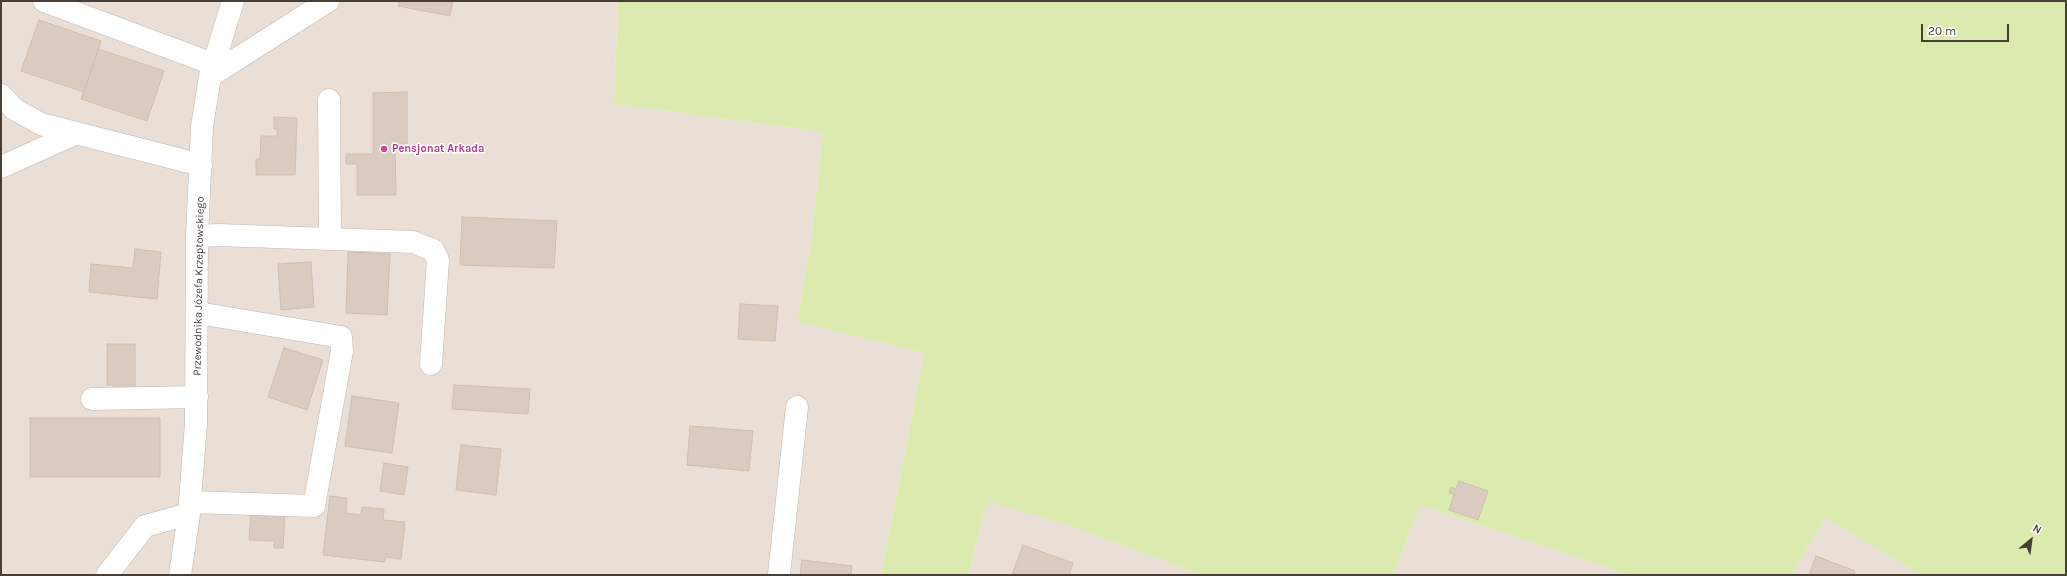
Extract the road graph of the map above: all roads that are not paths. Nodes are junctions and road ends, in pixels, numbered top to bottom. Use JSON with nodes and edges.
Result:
{"nodes":[{"id":1,"x":44,"y":1,"type":"edge"},
{"id":2,"x":328,"y":1,"type":"edge"},
{"id":3,"x":231,"y":2,"type":"edge"},
{"id":4,"x":211,"y":70,"type":"junction"},
{"id":5,"x":329,"y":100,"type":"dead end"},
{"id":6,"x":5,"y":102,"type":"edge"},
{"id":7,"x":77,"y":133,"type":"junction"},
{"id":8,"x":201,"y":165,"type":"junction"},
{"id":9,"x":1,"y":167,"type":"edge"},
{"id":10,"x":198,"y":236,"type":"junction"},
{"id":11,"x":330,"y":240,"type":"junction"},
{"id":12,"x":198,"y":313,"type":"junction"},
{"id":13,"x":431,"y":364,"type":"dead end"},
{"id":14,"x":197,"y":397,"type":"junction"},
{"id":15,"x":92,"y":399,"type":"dead end"},
{"id":16,"x":797,"y":407,"type":"dead end"},
{"id":17,"x":189,"y":508,"type":"junction"},
{"id":18,"x":107,"y":575,"type":"edge"},
{"id":19,"x":180,"y":575,"type":"edge"},
{"id":20,"x":779,"y":575,"type":"edge"}],
"edges":[{"from":1,"to":4,"type":"street"},
{"from":2,"to":4,"type":"street"},
{"from":3,"to":4,"type":"street","name":"Przewodnika Józefa Krzeptowskiego"},
{"from":4,"to":8,"type":"street","name":"Przewodnika Józefa Krzeptowskiego"},
{"from":5,"to":11,"type":"street"},
{"from":6,"to":7,"type":"street"},
{"from":7,"to":8,"type":"street"},
{"from":7,"to":9,"type":"street"},
{"from":8,"to":10,"type":"street","name":"Przewodnika Józefa Krzeptowskiego"},
{"from":10,"to":11,"type":"street"},
{"from":10,"to":12,"type":"street","name":"Przewodnika Józefa Krzeptowskiego"},
{"from":11,"to":13,"type":"street"},
{"from":12,"to":14,"type":"street","name":"Przewodnika Józefa Krzeptowskiego"},
{"from":12,"to":17,"type":"street"},
{"from":14,"to":15,"type":"street"},
{"from":14,"to":17,"type":"street","name":"Przewodnika Józefa Krzeptowskiego"},
{"from":16,"to":20,"type":"street"},
{"from":17,"to":18,"type":"street"},
{"from":17,"to":19,"type":"street","name":"Przewodnika Józefa Krzeptowskiego"}]}
